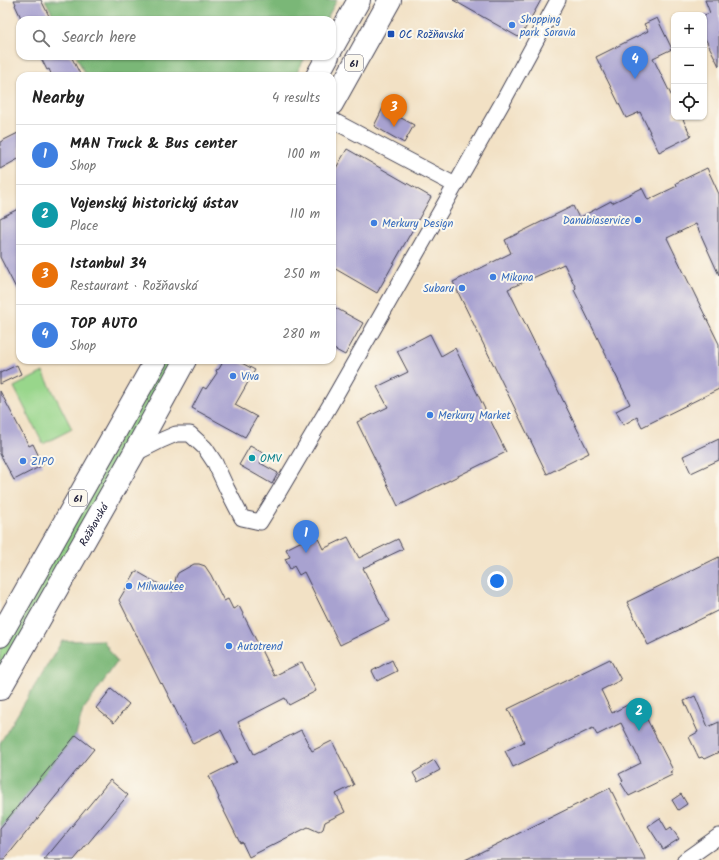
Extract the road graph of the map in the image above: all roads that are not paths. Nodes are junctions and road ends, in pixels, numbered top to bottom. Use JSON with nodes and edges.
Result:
{"nodes":[{"id":1,"x":359,"y":0,"type":"edge"},
{"id":2,"x":390,"y":0,"type":"edge"},
{"id":3,"x":558,"y":0,"type":"edge"},
{"id":4,"x":336,"y":41,"type":"edge"},
{"id":5,"x":336,"y":97,"type":"edge"},
{"id":6,"x":336,"y":122,"type":"edge"},
{"id":7,"x":455,"y":185,"type":"junction"},
{"id":8,"x":154,"y":364,"type":"edge"},
{"id":9,"x":183,"y":364,"type":"edge"},
{"id":10,"x":133,"y":455,"type":"junction"},
{"id":11,"x":0,"y":636,"type":"edge"},
{"id":12,"x":0,"y":689,"type":"edge"},
{"id":13,"x":719,"y":836,"type":"edge"},
{"id":14,"x":685,"y":860,"type":"edge"}],
"edges":[{"from":1,"to":4,"type":"main road","number":"61"},
{"from":2,"to":5,"type":"main road","number":"61"},
{"from":3,"to":7,"type":"street"},
{"from":6,"to":7,"type":"street"},
{"from":7,"to":10,"type":"street"},
{"from":8,"to":11,"type":"main road","number":"61"},
{"from":9,"to":10,"type":"main road","name":"Rožňavská","number":"61"},
{"from":10,"to":12,"type":"main road","name":"Rožňavská","number":"61"},
{"from":13,"to":14,"type":"street"}]}
